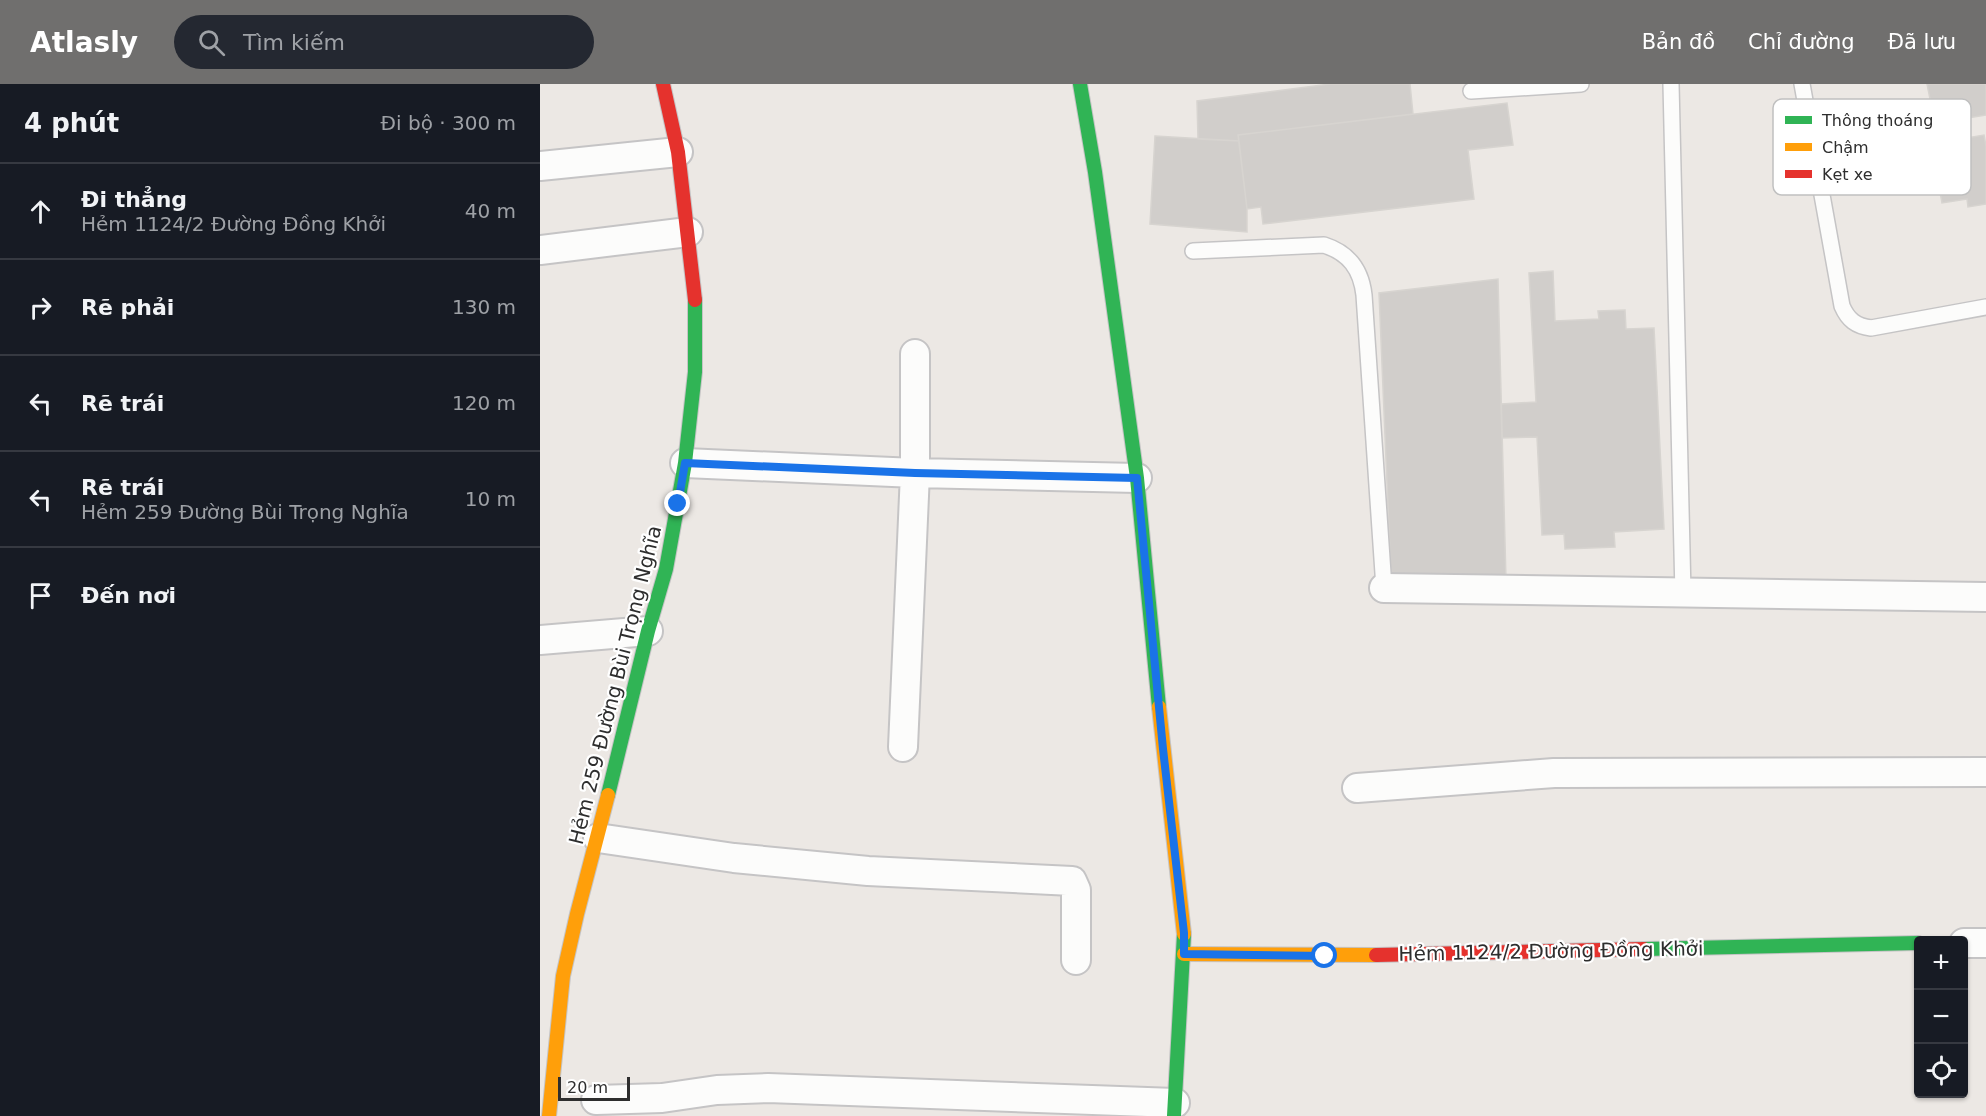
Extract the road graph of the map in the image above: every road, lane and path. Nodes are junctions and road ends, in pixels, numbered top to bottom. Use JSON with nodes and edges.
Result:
{"nodes":[{"id":1,"x":663,"y":84,"type":"edge"},
{"id":2,"x":1080,"y":84,"type":"edge"},
{"id":3,"x":1581,"y":84,"type":"edge"},
{"id":4,"x":1671,"y":84,"type":"edge"},
{"id":5,"x":1802,"y":84,"type":"edge"},
{"id":6,"x":1471,"y":91,"type":"dead end"},
{"id":7,"x":1805,"y":99,"type":"edge"},
{"id":8,"x":678,"y":152,"type":"junction"},
{"id":9,"x":540,"y":166,"type":"edge"},
{"id":10,"x":1822,"y":195,"type":"edge"},
{"id":11,"x":688,"y":232,"type":"junction"},
{"id":12,"x":540,"y":250,"type":"edge"},
{"id":13,"x":1193,"y":251,"type":"dead end"},
{"id":14,"x":1986,"y":307,"type":"edge"},
{"id":15,"x":915,"y":354,"type":"dead end"},
{"id":16,"x":685,"y":463,"type":"junction"},
{"id":17,"x":915,"y":473,"type":"junction"},
{"id":18,"x":1137,"y":478,"type":"junction"},
{"id":19,"x":1384,"y":588,"type":"joint"},
{"id":20,"x":1683,"y":594,"type":"junction"},
{"id":21,"x":1986,"y":597,"type":"edge"},
{"id":22,"x":648,"y":631,"type":"junction"},
{"id":23,"x":540,"y":640,"type":"edge"},
{"id":24,"x":903,"y":747,"type":"dead end"},
{"id":25,"x":1986,"y":772,"type":"edge"},
{"id":26,"x":1357,"y":788,"type":"dead end"},
{"id":27,"x":598,"y":838,"type":"junction"},
{"id":28,"x":1914,"y":943,"type":"edge"},
{"id":29,"x":1968,"y":943,"type":"edge"},
{"id":30,"x":1986,"y":943,"type":"edge"},
{"id":31,"x":1184,"y":954,"type":"junction"},
{"id":32,"x":1076,"y":960,"type":"dead end"},
{"id":33,"x":596,"y":1100,"type":"dead end"},
{"id":34,"x":1174,"y":1109,"type":"edge"},
{"id":35,"x":549,"y":1116,"type":"edge"}],
"edges":[{"from":1,"to":8,"type":"street","name":"Hẻm 259 Đường Bùi Trọng Nghĩa"},
{"from":2,"to":18,"type":"street"},
{"from":3,"to":6,"type":"lane"},
{"from":4,"to":20,"type":"lane"},
{"from":5,"to":7,"type":"lane"},
{"from":8,"to":9,"type":"street"},
{"from":8,"to":11,"type":"street","name":"Hẻm 259 Đường Bùi Trọng Nghĩa"},
{"from":10,"to":14,"type":"lane"},
{"from":11,"to":12,"type":"street"},
{"from":11,"to":16,"type":"street","name":"Hẻm 259 Đường Bùi Trọng Nghĩa"},
{"from":13,"to":19,"type":"lane"},
{"from":15,"to":17,"type":"street"},
{"from":16,"to":17,"type":"street"},
{"from":16,"to":22,"type":"street","name":"Hẻm 259 Đường Bùi Trọng Nghĩa"},
{"from":17,"to":18,"type":"street"},
{"from":17,"to":24,"type":"street"},
{"from":18,"to":31,"type":"street"},
{"from":19,"to":20,"type":"street"},
{"from":20,"to":21,"type":"street"},
{"from":22,"to":23,"type":"street"},
{"from":22,"to":27,"type":"street","name":"Hẻm 259 Đường Bùi Trọng Nghĩa"},
{"from":25,"to":26,"type":"street"},
{"from":27,"to":32,"type":"street"},
{"from":27,"to":35,"type":"street","name":"Hẻm 259 Đường Bùi Trọng Nghĩa"},
{"from":28,"to":31,"type":"street","name":"Hẻm 1124/2 Đường Đồng Khởi"},
{"from":29,"to":30,"type":"street"},
{"from":31,"to":34,"type":"street"},
{"from":33,"to":34,"type":"street"}]}
